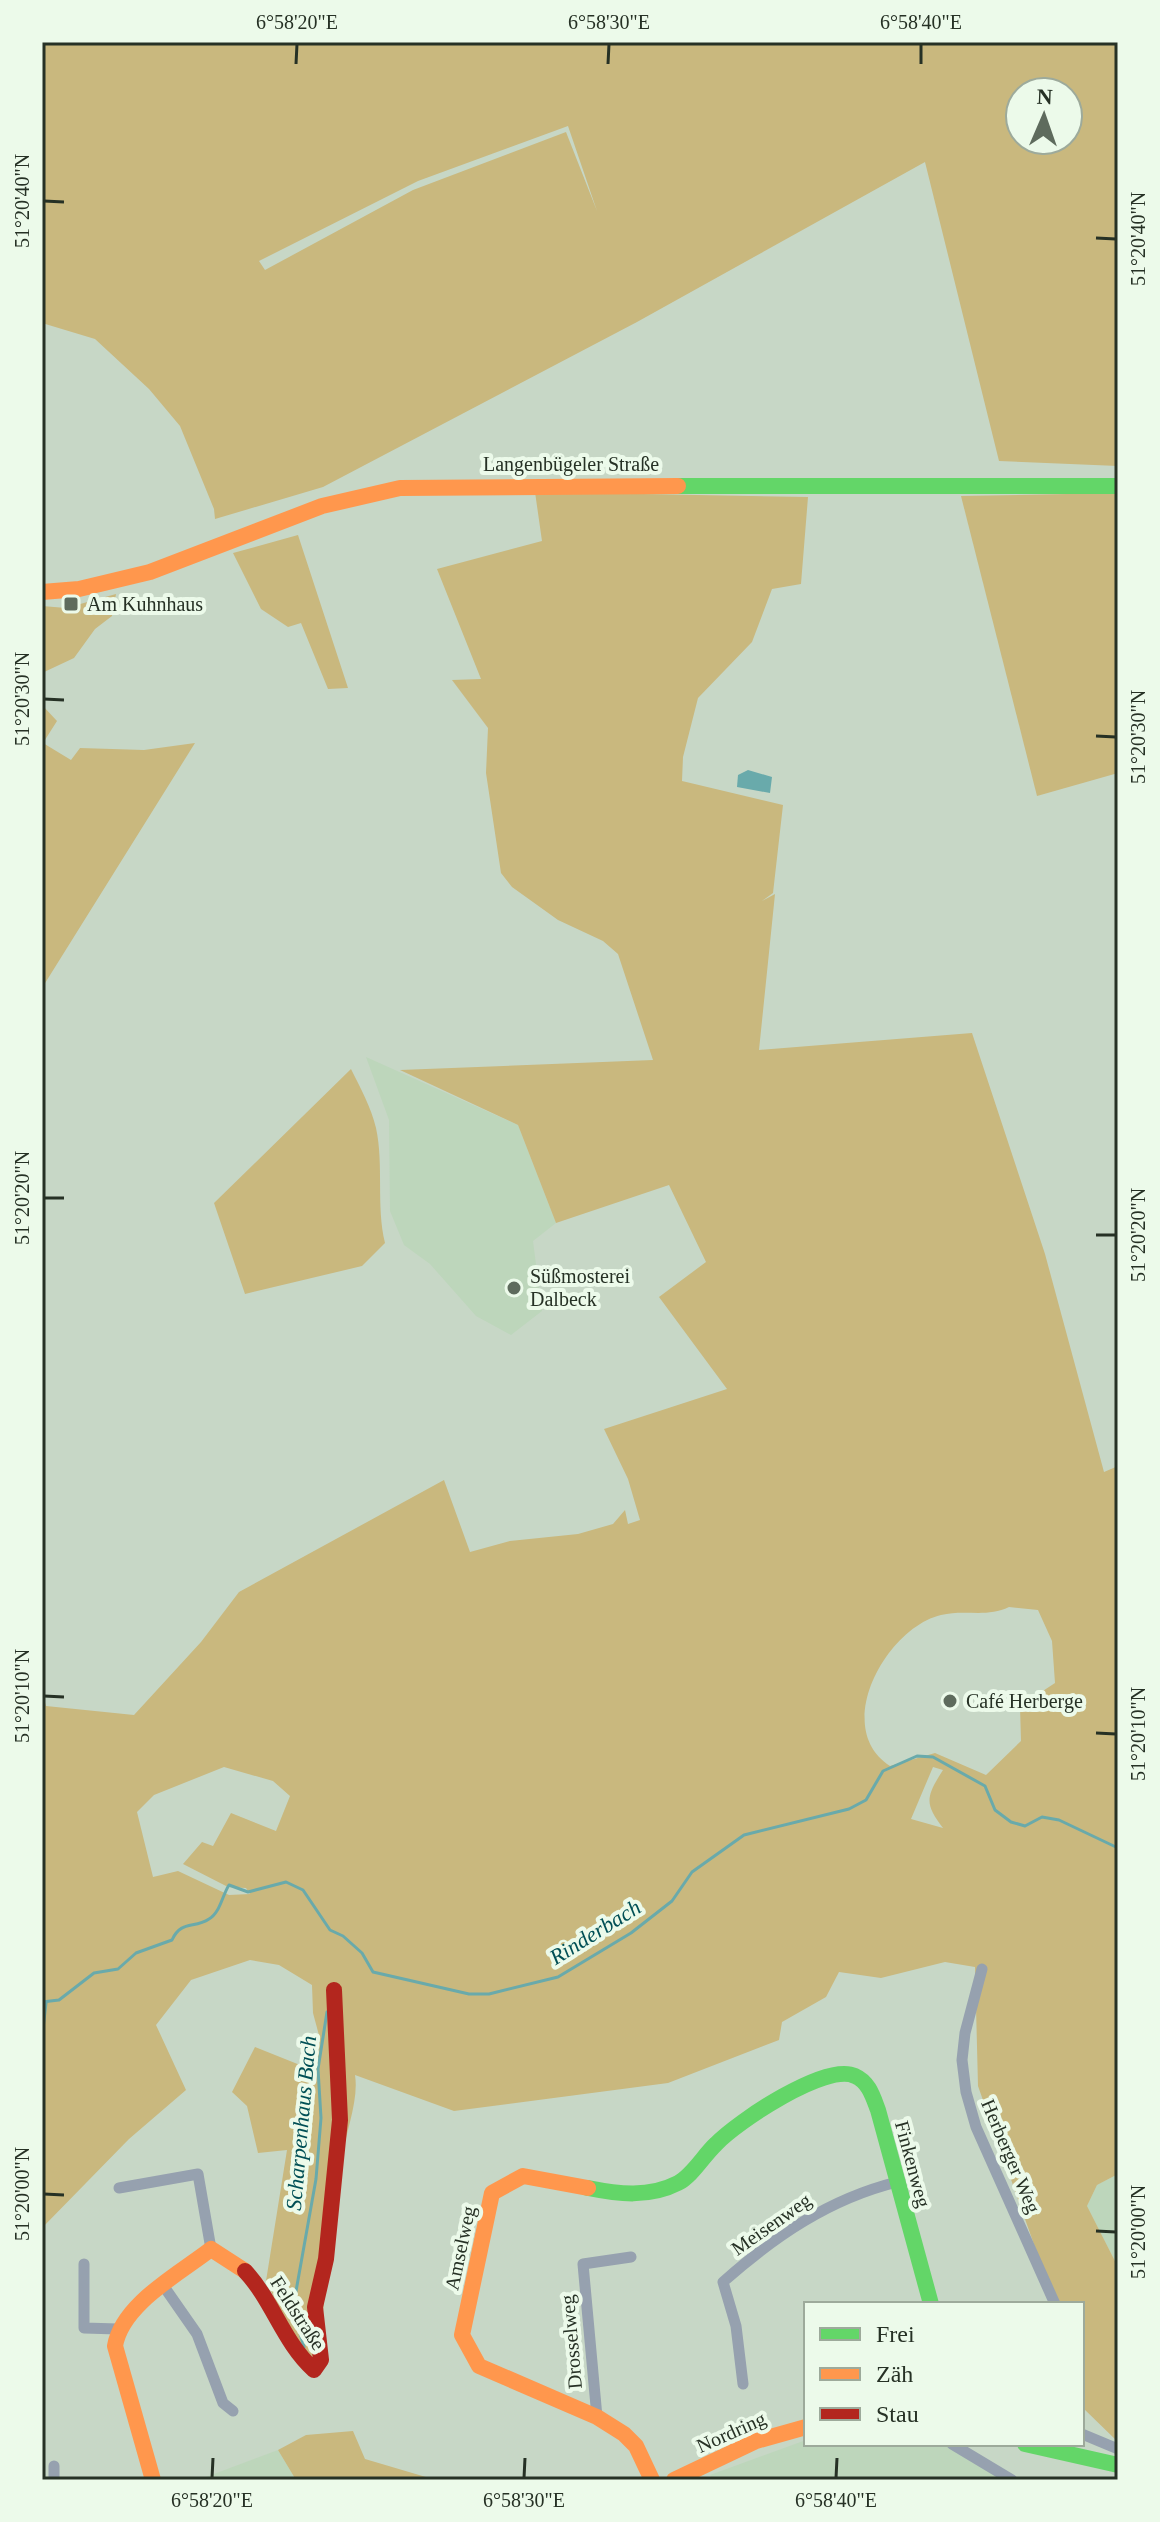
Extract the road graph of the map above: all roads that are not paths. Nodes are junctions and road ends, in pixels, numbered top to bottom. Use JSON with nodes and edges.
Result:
{"nodes":[{"id":1,"x":1118,"y":486,"type":"edge"},
{"id":2,"x":42,"y":592,"type":"edge"},
{"id":3,"x":982,"y":1969,"type":"dead end"},
{"id":4,"x":334,"y":1990,"type":"dead end"},
{"id":5,"x":820,"y":2081,"type":"joint"},
{"id":6,"x":897,"y":2182,"type":"junction"},
{"id":7,"x":119,"y":2188,"type":"dead end"},
{"id":8,"x":211,"y":2249,"type":"junction"},
{"id":9,"x":631,"y":2257,"type":"dead end"},
{"id":10,"x":84,"y":2264,"type":"dead end"},
{"id":11,"x":165,"y":2288,"type":"junction"},
{"id":12,"x":930,"y":2302,"type":"edge"},
{"id":13,"x":1054,"y":2302,"type":"edge"},
{"id":14,"x":118,"y":2329,"type":"junction"},
{"id":15,"x":743,"y":2384,"type":"dead end"},
{"id":16,"x":233,"y":2411,"type":"dead end"},
{"id":17,"x":597,"y":2417,"type":"junction"},
{"id":18,"x":804,"y":2428,"type":"edge"},
{"id":19,"x":1084,"y":2435,"type":"edge"},
{"id":20,"x":955,"y":2446,"type":"edge"},
{"id":21,"x":1034,"y":2446,"type":"edge"},
{"id":22,"x":1118,"y":2449,"type":"edge"},
{"id":23,"x":1118,"y":2465,"type":"edge"},
{"id":24,"x":54,"y":2466,"type":"dead end"},
{"id":25,"x":54,"y":2480,"type":"edge"},
{"id":26,"x":153,"y":2480,"type":"edge"},
{"id":27,"x":652,"y":2480,"type":"edge"},
{"id":28,"x":674,"y":2480,"type":"edge"},
{"id":29,"x":1012,"y":2480,"type":"edge"}],
"edges":[{"from":1,"to":2,"type":"street","name":"Langenbügeler Straße"},
{"from":3,"to":13,"type":"street","name":"Herberger Weg"},
{"from":4,"to":8,"type":"street","name":"Feldstraße"},
{"from":5,"to":6,"type":"street","name":"Finkenweg"},
{"from":5,"to":17,"type":"street","name":"Amselweg"},
{"from":6,"to":12,"type":"street","name":"Finkenweg"},
{"from":6,"to":15,"type":"street","name":"Meisenweg"},
{"from":7,"to":8,"type":"street"},
{"from":8,"to":11,"type":"street"},
{"from":9,"to":17,"type":"street","name":"Drosselweg"},
{"from":10,"to":14,"type":"street"},
{"from":11,"to":14,"type":"street"},
{"from":11,"to":16,"type":"street"},
{"from":14,"to":26,"type":"street"},
{"from":17,"to":27,"type":"street","name":"Amselweg"},
{"from":18,"to":28,"type":"street","name":"Nordring"},
{"from":19,"to":22,"type":"street"},
{"from":20,"to":29,"type":"street"},
{"from":21,"to":23,"type":"street"},
{"from":24,"to":25,"type":"street"}]}
